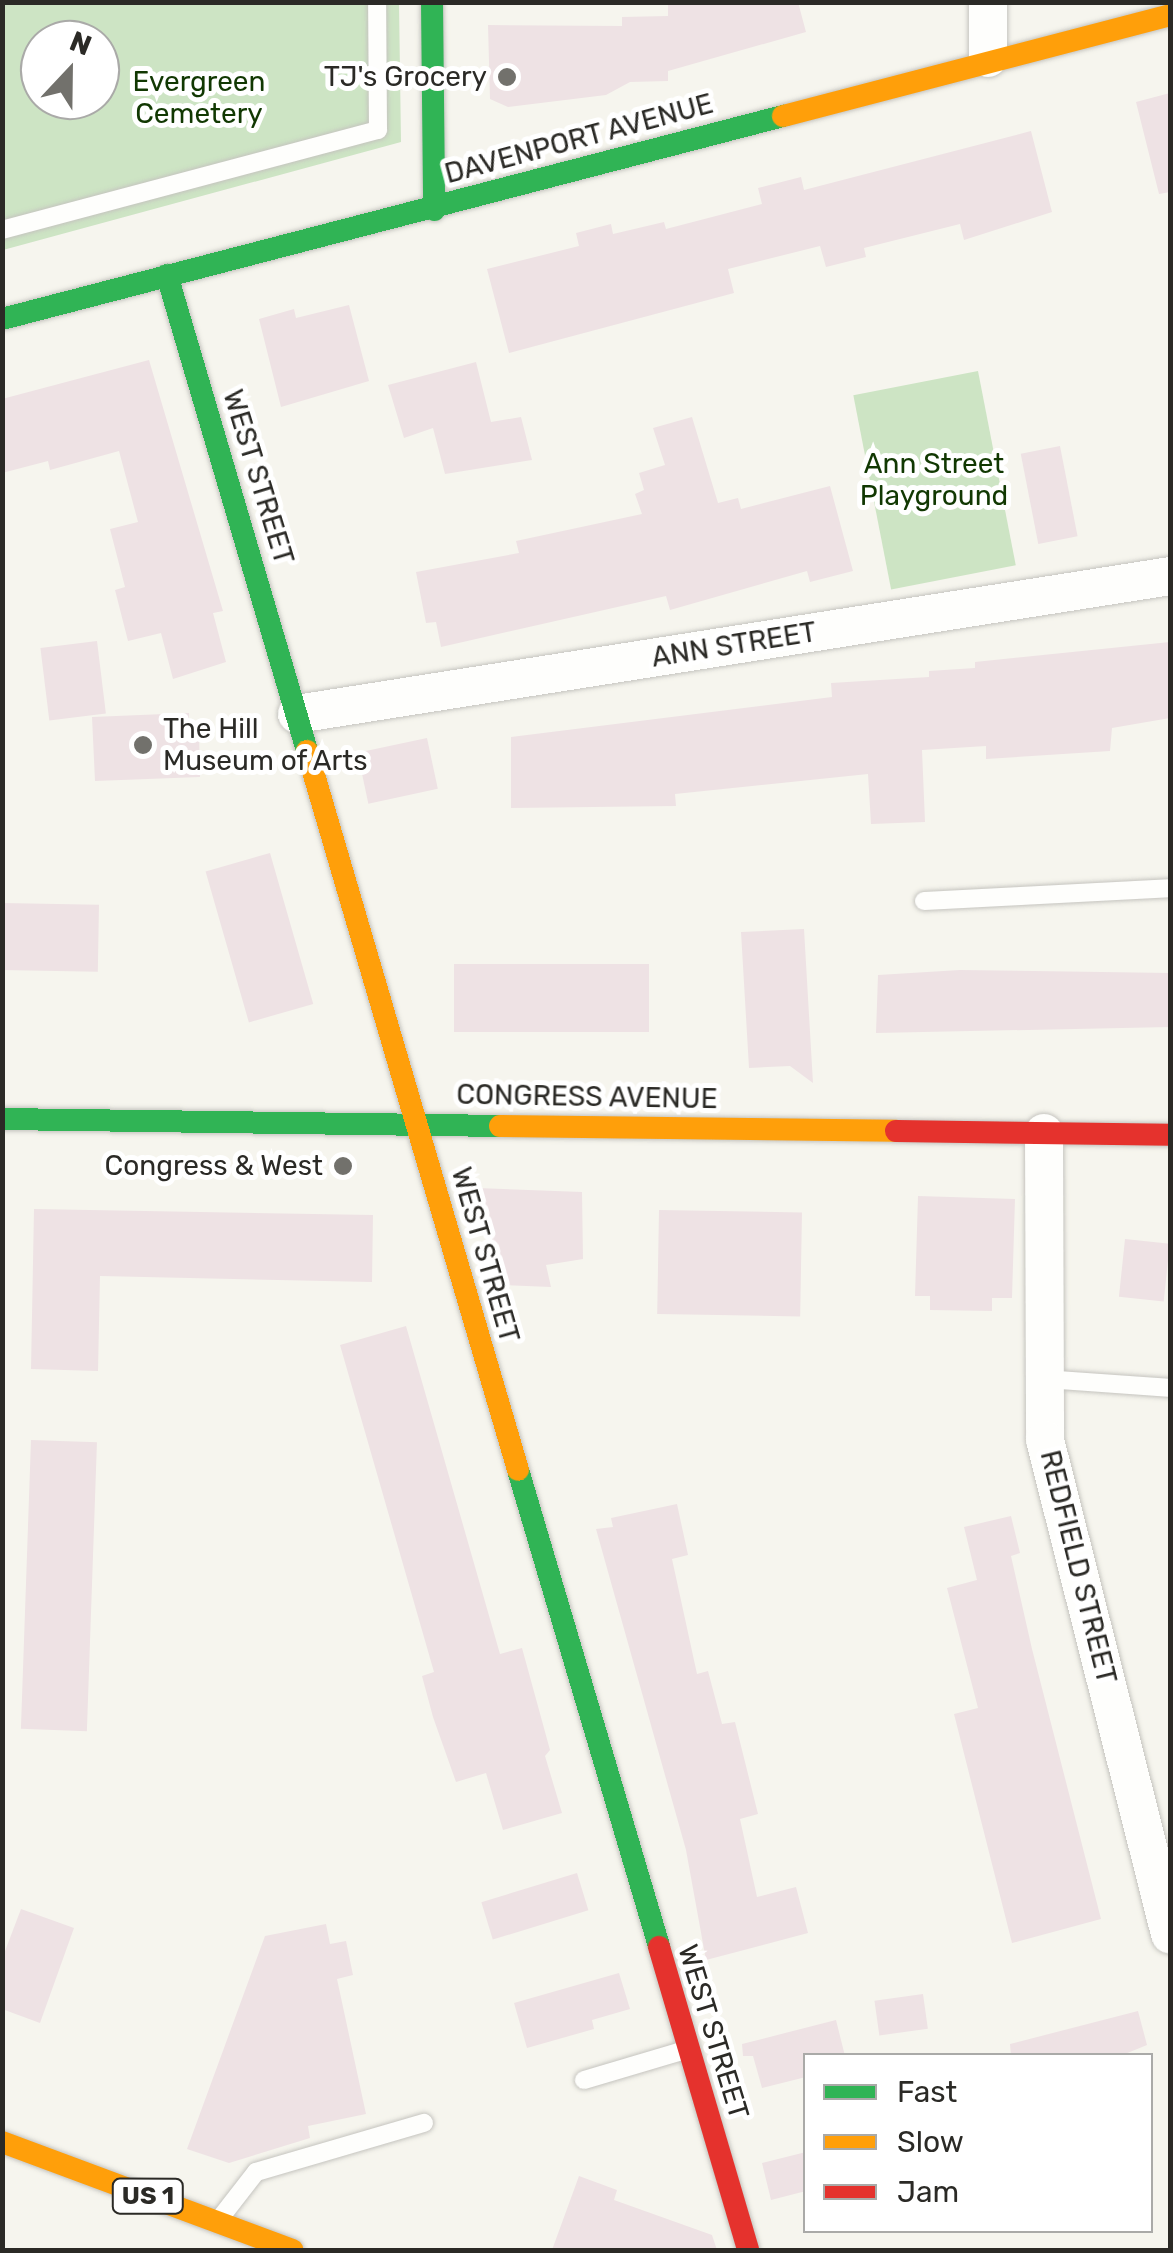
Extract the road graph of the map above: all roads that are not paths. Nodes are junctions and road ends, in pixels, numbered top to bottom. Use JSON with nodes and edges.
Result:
{"nodes":[{"id":1,"x":377,"y":2,"type":"edge"},
{"id":2,"x":432,"y":2,"type":"edge"},
{"id":3,"x":988,"y":2,"type":"edge"},
{"id":4,"x":1170,"y":15,"type":"edge"},
{"id":5,"x":988,"y":58,"type":"junction"},
{"id":6,"x":434,"y":210,"type":"junction"},
{"id":7,"x":2,"y":230,"type":"edge"},
{"id":8,"x":167,"y":275,"type":"junction"},
{"id":9,"x":2,"y":320,"type":"edge"},
{"id":10,"x":1170,"y":576,"type":"edge"},
{"id":11,"x":297,"y":714,"type":"junction"},
{"id":12,"x":1170,"y":888,"type":"edge"},
{"id":13,"x":924,"y":901,"type":"dead end"},
{"id":14,"x":2,"y":1119,"type":"edge"},
{"id":15,"x":416,"y":1126,"type":"junction"},
{"id":16,"x":1044,"y":1133,"type":"junction"},
{"id":17,"x":1170,"y":1136,"type":"edge"},
{"id":18,"x":1045,"y":1379,"type":"junction"},
{"id":19,"x":1170,"y":1388,"type":"edge"},
{"id":20,"x":1170,"y":1934,"type":"edge"},
{"id":21,"x":686,"y":2049,"type":"junction"},
{"id":22,"x":584,"y":2080,"type":"dead end"},
{"id":23,"x":424,"y":2122,"type":"dead end"},
{"id":24,"x":2,"y":2142,"type":"edge"},
{"id":25,"x":217,"y":2221,"type":"junction"},
{"id":26,"x":294,"y":2250,"type":"edge"},
{"id":27,"x":748,"y":2250,"type":"edge"}],
"edges":[{"from":1,"to":7,"type":"lane"},
{"from":2,"to":6,"type":"main road"},
{"from":3,"to":5,"type":"street"},
{"from":4,"to":5,"type":"main road","name":"DAVENPORT AVENUE"},
{"from":5,"to":6,"type":"main road","name":"DAVENPORT AVENUE"},
{"from":6,"to":8,"type":"main road","name":"DAVENPORT AVENUE"},
{"from":8,"to":9,"type":"main road","name":"DAVENPORT AVENUE"},
{"from":8,"to":11,"type":"main road","name":"WEST STREET"},
{"from":10,"to":11,"type":"street","name":"ANN STREET"},
{"from":11,"to":15,"type":"main road","name":"WEST STREET"},
{"from":12,"to":13,"type":"lane"},
{"from":14,"to":15,"type":"main road","name":"CONGRESS AVENUE"},
{"from":15,"to":16,"type":"main road","name":"CONGRESS AVENUE"},
{"from":15,"to":21,"type":"main road","name":"WEST STREET"},
{"from":16,"to":17,"type":"main road","name":"CONGRESS AVENUE"},
{"from":16,"to":18,"type":"street","name":"REDFIELD STREET"},
{"from":18,"to":19,"type":"lane"},
{"from":18,"to":20,"type":"street","name":"REDFIELD STREET"},
{"from":21,"to":22,"type":"lane"},
{"from":21,"to":27,"type":"main road","name":"WEST STREET"},
{"from":23,"to":25,"type":"lane"},
{"from":24,"to":25,"type":"main road","number":"US 1"},
{"from":25,"to":26,"type":"main road","number":"US 1"}]}
